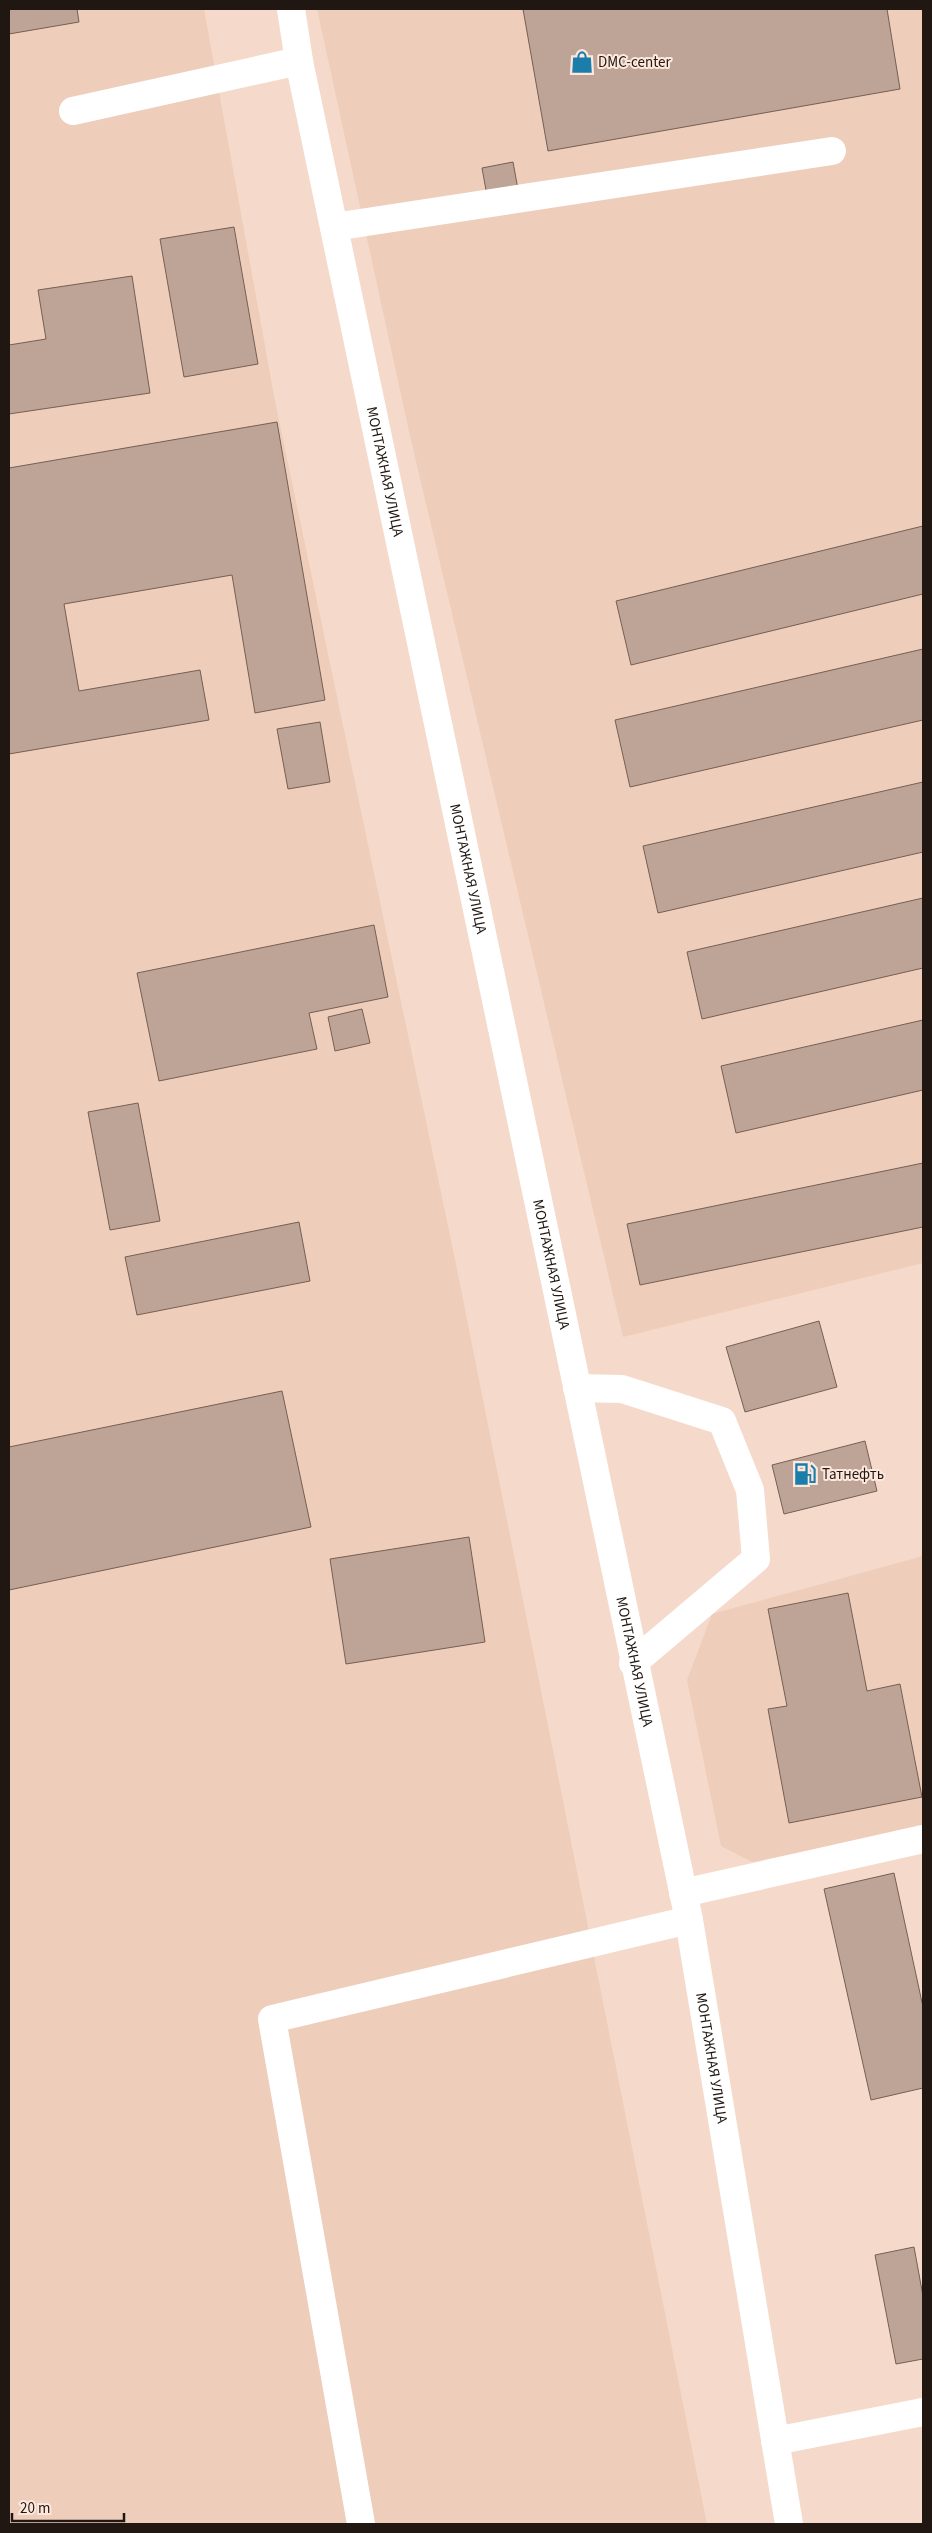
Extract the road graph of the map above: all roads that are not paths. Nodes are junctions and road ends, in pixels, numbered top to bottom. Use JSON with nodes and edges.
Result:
{"nodes":[{"id":1,"x":291,"y":9,"type":"edge"},
{"id":2,"x":299,"y":61,"type":"junction"},
{"id":3,"x":73,"y":111,"type":"dead end"},
{"id":4,"x":832,"y":151,"type":"dead end"},
{"id":5,"x":334,"y":227,"type":"junction"},
{"id":6,"x":577,"y":1388,"type":"junction"},
{"id":7,"x":633,"y":1663,"type":"junction"},
{"id":8,"x":923,"y":1839,"type":"edge"},
{"id":9,"x":683,"y":1893,"type":"junction"},
{"id":10,"x":689,"y":1920,"type":"junction"},
{"id":11,"x":923,"y":2412,"type":"edge"},
{"id":12,"x":775,"y":2441,"type":"junction"},
{"id":13,"x":361,"y":2524,"type":"edge"},
{"id":14,"x":789,"y":2524,"type":"edge"}],
"edges":[{"from":1,"to":2,"type":"street","name":"МОНТАЖНАЯ УЛИЦА"},
{"from":2,"to":3,"type":"street"},
{"from":2,"to":5,"type":"street","name":"МОНТАЖНАЯ УЛИЦА"},
{"from":4,"to":5,"type":"street"},
{"from":5,"to":6,"type":"street","name":"МОНТАЖНАЯ УЛИЦА"},
{"from":6,"to":7,"type":"street","name":"МОНТАЖНАЯ УЛИЦА"},
{"from":6,"to":7,"type":"street"},
{"from":7,"to":9,"type":"street","name":"МОНТАЖНАЯ УЛИЦА"},
{"from":8,"to":9,"type":"street"},
{"from":9,"to":10,"type":"street","name":"МОНТАЖНАЯ УЛИЦА"},
{"from":10,"to":12,"type":"street","name":"МОНТАЖНАЯ УЛИЦА"},
{"from":10,"to":13,"type":"street"},
{"from":11,"to":12,"type":"street"},
{"from":12,"to":14,"type":"street","name":"МОНТАЖНАЯ УЛИЦА"}]}
